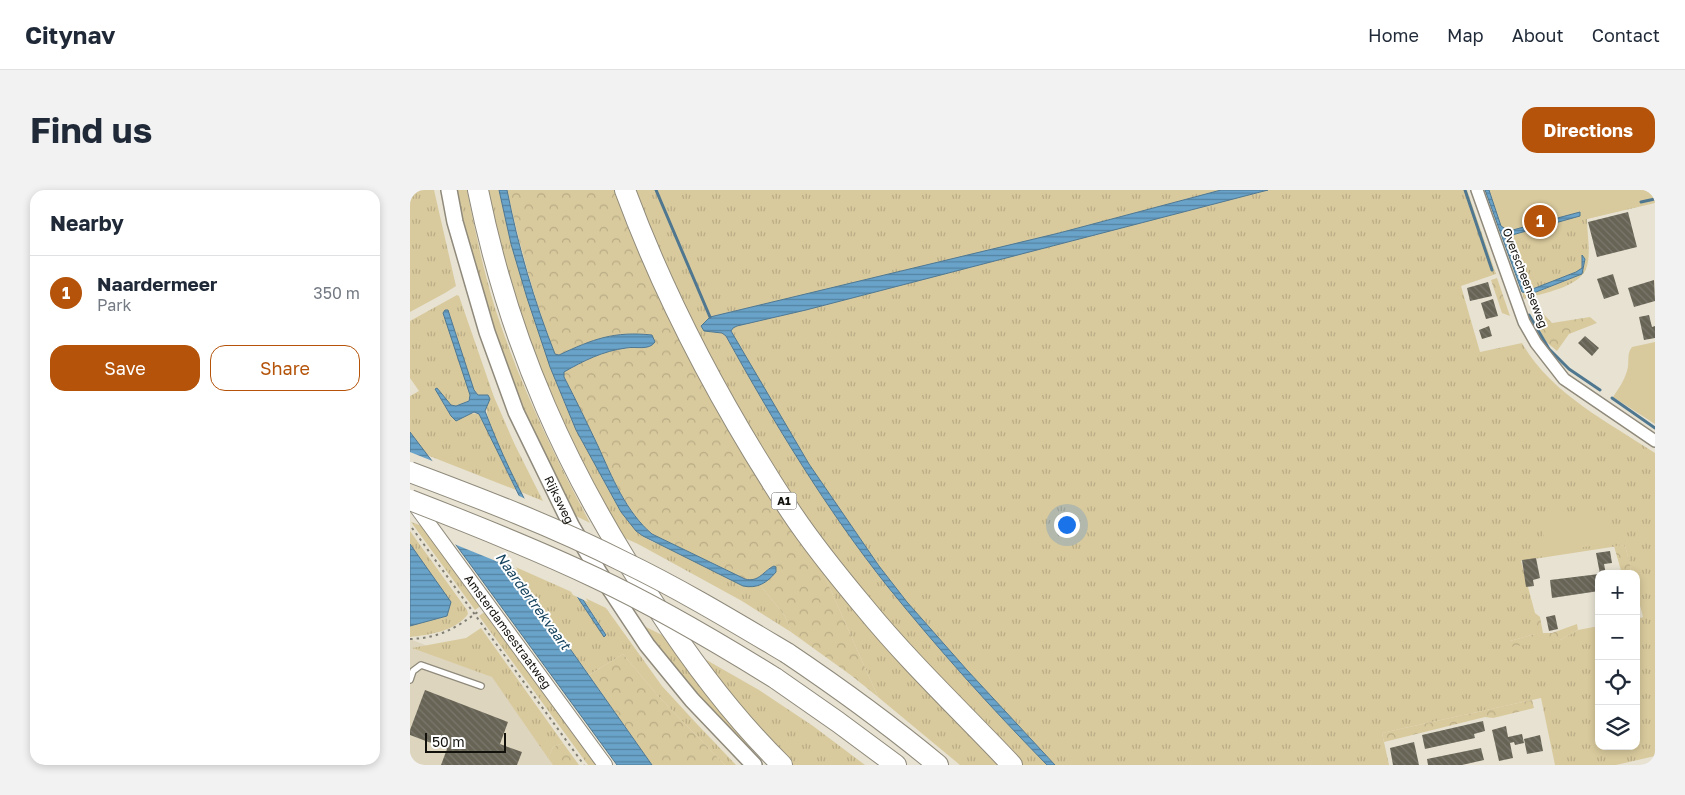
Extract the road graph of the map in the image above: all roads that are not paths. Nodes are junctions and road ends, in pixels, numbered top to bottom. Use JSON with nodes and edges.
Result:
{"nodes":[{"id":1,"x":449,"y":190,"type":"edge"},
{"id":2,"x":478,"y":190,"type":"edge"},
{"id":3,"x":625,"y":190,"type":"edge"},
{"id":4,"x":1477,"y":190,"type":"edge"},
{"id":5,"x":1655,"y":441,"type":"edge"},
{"id":6,"x":410,"y":472,"type":"edge"},
{"id":7,"x":410,"y":500,"type":"edge"},
{"id":8,"x":410,"y":680,"type":"edge"},
{"id":9,"x":481,"y":686,"type":"dead end"},
{"id":10,"x":605,"y":765,"type":"edge"},
{"id":11,"x":754,"y":765,"type":"edge"},
{"id":12,"x":782,"y":765,"type":"edge"},
{"id":13,"x":896,"y":765,"type":"edge"},
{"id":14,"x":938,"y":765,"type":"edge"},
{"id":15,"x":1012,"y":765,"type":"edge"}],
"edges":[{"from":1,"to":11,"type":"main road","name":"Rijksweg"},
{"from":2,"to":12,"type":"highway"},
{"from":3,"to":15,"type":"highway","number":"A1"},
{"from":4,"to":5,"type":"street","name":"Overscheenseweg"},
{"from":6,"to":14,"type":"highway","bridge":true},
{"from":7,"to":10,"type":"street","name":"Amsterdamsestraatweg"},
{"from":7,"to":13,"type":"highway","bridge":true},
{"from":8,"to":9,"type":"lane"}]}
